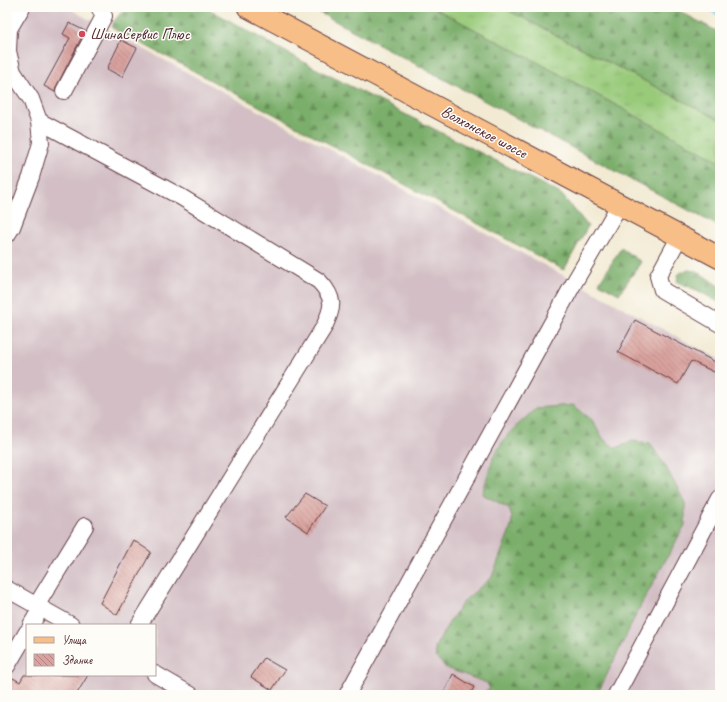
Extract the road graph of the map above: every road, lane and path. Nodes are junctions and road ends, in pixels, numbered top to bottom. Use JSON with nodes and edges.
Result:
{"nodes":[{"id":1,"x":22,"y":7,"type":"edge"},
{"id":2,"x":99,"y":7,"type":"edge"},
{"id":3,"x":248,"y":7,"type":"edge"},
{"id":4,"x":9,"y":63,"type":"edge"},
{"id":5,"x":64,"y":91,"type":"dead end"},
{"id":6,"x":39,"y":121,"type":"junction"},
{"id":7,"x":620,"y":204,"type":"junction"},
{"id":8,"x":7,"y":235,"type":"edge"},
{"id":9,"x":680,"y":236,"type":"junction"},
{"id":10,"x":720,"y":258,"type":"edge"},
{"id":11,"x":720,"y":324,"type":"edge"},
{"id":12,"x":720,"y":499,"type":"edge"},
{"id":13,"x":85,"y":526,"type":"dead end"},
{"id":14,"x":7,"y":589,"type":"edge"},
{"id":15,"x":38,"y":607,"type":"junction"},
{"id":16,"x":31,"y":624,"type":"edge"},
{"id":17,"x":69,"y":624,"type":"edge"},
{"id":18,"x":140,"y":624,"type":"edge"},
{"id":19,"x":26,"y":634,"type":"edge"},
{"id":20,"x":7,"y":666,"type":"edge"},
{"id":21,"x":156,"y":675,"type":"edge"},
{"id":22,"x":191,"y":695,"type":"edge"},
{"id":23,"x":347,"y":695,"type":"edge"},
{"id":24,"x":616,"y":695,"type":"edge"}],
"edges":[{"from":1,"to":4,"type":"lane"},
{"from":2,"to":5,"type":"lane"},
{"from":3,"to":7,"type":"main road","name":"Волхонское шоссе"},
{"from":4,"to":6,"type":"lane"},
{"from":6,"to":8,"type":"lane"},
{"from":6,"to":18,"type":"lane"},
{"from":7,"to":9,"type":"main road","name":"Волхонское шоссе"},
{"from":7,"to":23,"type":"lane"},
{"from":9,"to":10,"type":"main road","name":"Волхонское шоссе"},
{"from":9,"to":11,"type":"lane"},
{"from":12,"to":24,"type":"lane"},
{"from":13,"to":15,"type":"lane"},
{"from":14,"to":15,"type":"lane"},
{"from":15,"to":16,"type":"lane"},
{"from":15,"to":17,"type":"lane"},
{"from":19,"to":20,"type":"lane"},
{"from":21,"to":22,"type":"lane"}]}
